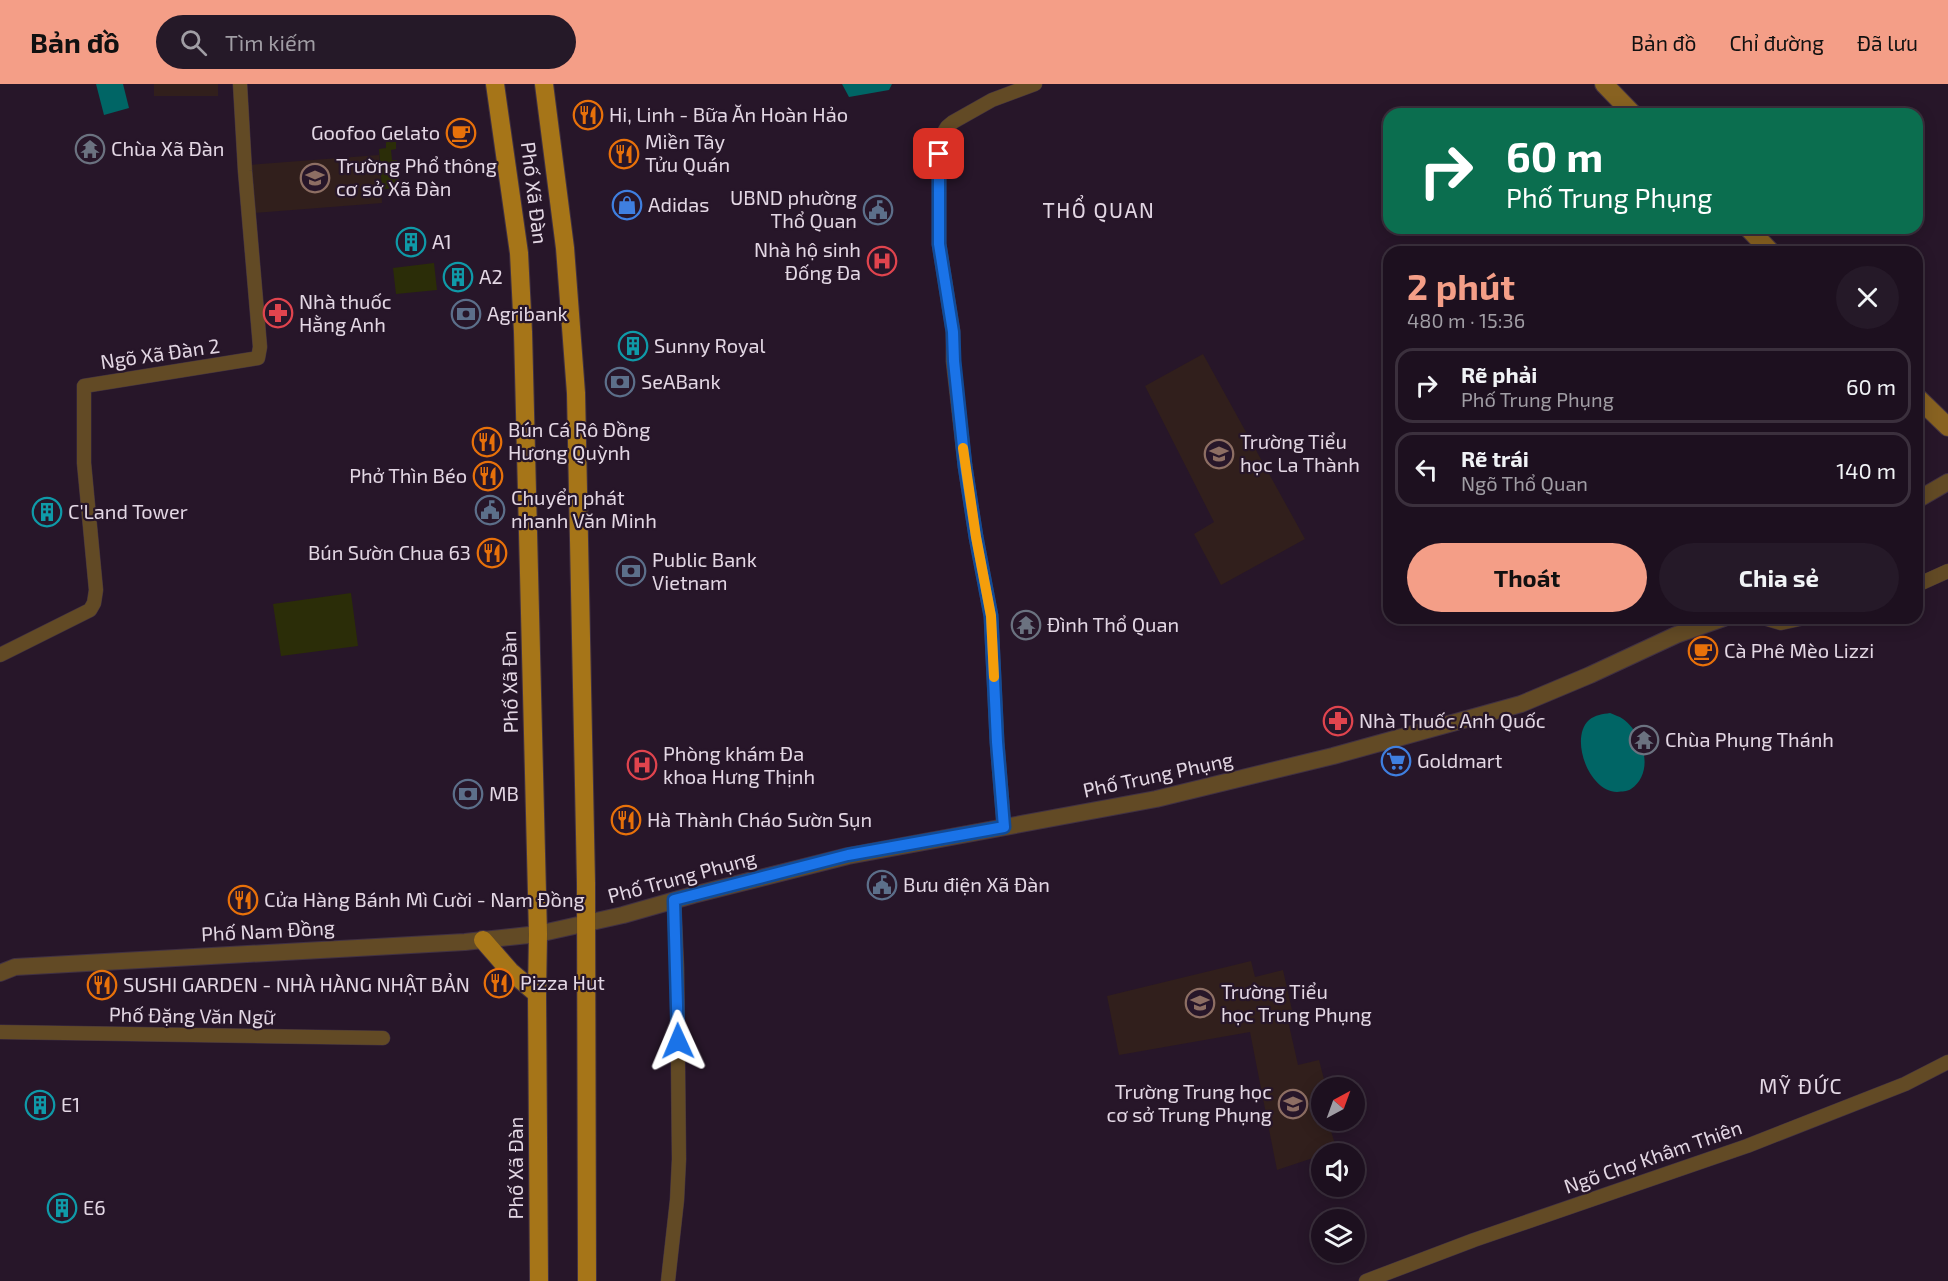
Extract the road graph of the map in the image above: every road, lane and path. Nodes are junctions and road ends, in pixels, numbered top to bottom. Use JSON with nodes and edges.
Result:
{"nodes":[{"id":1,"x":240,"y":84,"type":"edge"},
{"id":2,"x":495,"y":84,"type":"edge"},
{"id":3,"x":544,"y":84,"type":"edge"},
{"id":4,"x":1035,"y":84,"type":"edge"},
{"id":5,"x":1604,"y":84,"type":"edge"},
{"id":6,"x":1627,"y":108,"type":"edge"},
{"id":7,"x":1754,"y":234,"type":"edge"},
{"id":8,"x":1765,"y":246,"type":"edge"},
{"id":9,"x":1923,"y":403,"type":"edge"},
{"id":10,"x":1948,"y":427,"type":"edge"},
{"id":11,"x":1948,"y":482,"type":"edge"},
{"id":12,"x":1923,"y":497,"type":"edge"},
{"id":13,"x":1948,"y":571,"type":"edge"},
{"id":14,"x":1923,"y":582,"type":"edge"},
{"id":15,"x":1707,"y":624,"type":"edge"},
{"id":16,"x":0,"y":655,"type":"edge"},
{"id":17,"x":1004,"y":827,"type":"junction"},
{"id":18,"x":674,"y":900,"type":"junction"},
{"id":19,"x":586,"y":923,"type":"junction"},
{"id":20,"x":538,"y":934,"type":"junction"},
{"id":21,"x":483,"y":940,"type":"junction"},
{"id":22,"x":0,"y":973,"type":"edge"},
{"id":23,"x":537,"y":994,"type":"junction"},
{"id":24,"x":0,"y":1032,"type":"edge"},
{"id":25,"x":383,"y":1038,"type":"dead end"},
{"id":26,"x":1948,"y":1062,"type":"edge"},
{"id":27,"x":539,"y":1281,"type":"edge"},
{"id":28,"x":587,"y":1281,"type":"edge"},
{"id":29,"x":668,"y":1281,"type":"edge"},
{"id":30,"x":1366,"y":1281,"type":"edge"}],
"edges":[{"from":1,"to":16,"type":"street","name":"Ngõ Xã Đàn 2"},
{"from":2,"to":20,"type":"main road","name":"Phố Xã Đàn"},
{"from":3,"to":19,"type":"main road","name":"Phố Xã Đàn"},
{"from":4,"to":17,"type":"street"},
{"from":5,"to":6,"type":"main road"},
{"from":7,"to":8,"type":"main road"},
{"from":9,"to":10,"type":"main road"},
{"from":11,"to":12,"type":"street"},
{"from":13,"to":14,"type":"street"},
{"from":15,"to":17,"type":"street","name":"Phố Trung Phụng"},
{"from":17,"to":18,"type":"street","name":"Phố Trung Phụng"},
{"from":18,"to":19,"type":"street","name":"Phố Trung Phụng"},
{"from":18,"to":29,"type":"street"},
{"from":19,"to":20,"type":"street","name":"Phố Trung Phụng"},
{"from":19,"to":28,"type":"main road","name":"Phố Xã Đàn"},
{"from":20,"to":21,"type":"street","name":"Phố Nam Đồng"},
{"from":20,"to":23,"type":"main road","name":"Phố Xã Đàn"},
{"from":21,"to":22,"type":"street","name":"Phố Nam Đồng"},
{"from":21,"to":23,"type":"main road"},
{"from":23,"to":27,"type":"main road","name":"Phố Xã Đàn"},
{"from":24,"to":25,"type":"street","name":"Phố Đặng Văn Ngữ"},
{"from":26,"to":30,"type":"street","name":"Ngõ Chợ Khâm Thiên"}]}
